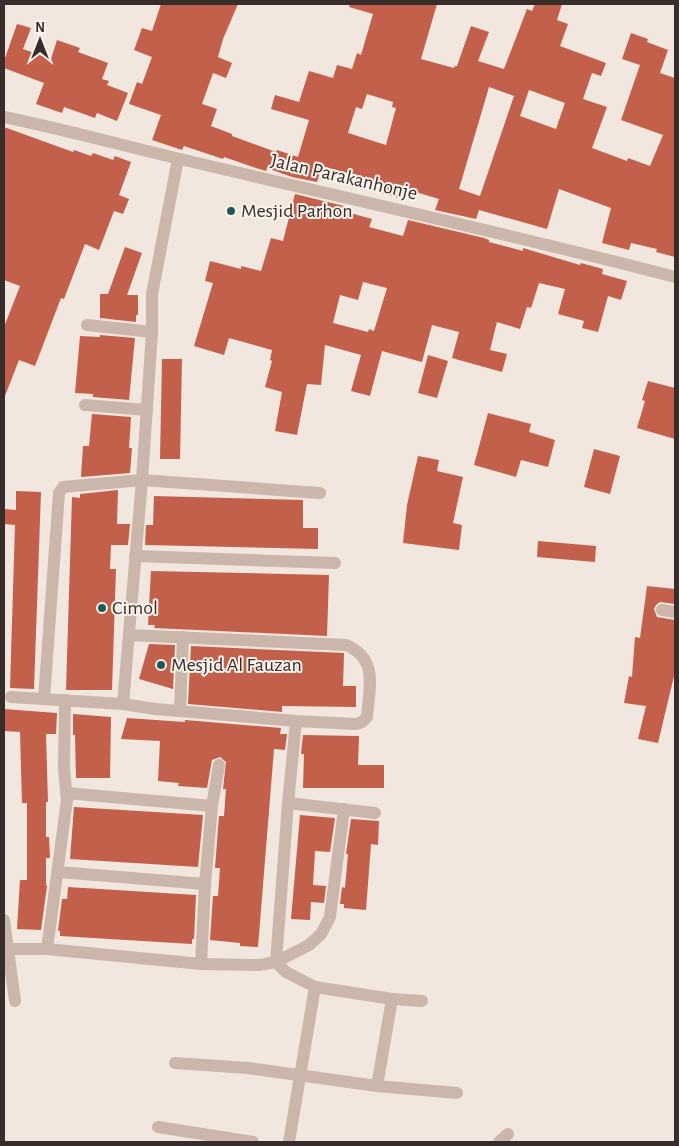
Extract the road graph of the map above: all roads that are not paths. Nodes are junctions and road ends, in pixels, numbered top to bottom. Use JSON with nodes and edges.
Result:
{"nodes":[{"id":1,"x":4,"y":117,"type":"edge"},
{"id":2,"x":178,"y":159,"type":"junction"},
{"id":3,"x":675,"y":277,"type":"edge"},
{"id":4,"x":87,"y":325,"type":"dead end"},
{"id":5,"x":152,"y":332,"type":"junction"},
{"id":6,"x":85,"y":405,"type":"dead end"},
{"id":7,"x":147,"y":410,"type":"junction"},
{"id":8,"x":142,"y":480,"type":"junction"},
{"id":9,"x":320,"y":493,"type":"dead end"},
{"id":10,"x":136,"y":556,"type":"junction"},
{"id":11,"x":335,"y":563,"type":"dead end"},
{"id":12,"x":129,"y":635,"type":"junction"},
{"id":13,"x":183,"y":637,"type":"junction"},
{"id":14,"x":11,"y":697,"type":"dead end"},
{"id":15,"x":44,"y":699,"type":"junction"},
{"id":16,"x":65,"y":700,"type":"junction"},
{"id":17,"x":123,"y":704,"type":"junction"},
{"id":18,"x":180,"y":710,"type":"junction"},
{"id":19,"x":296,"y":721,"type":"junction"},
{"id":20,"x":219,"y":764,"type":"dead end"},
{"id":21,"x":66,"y":793,"type":"junction"},
{"id":22,"x":288,"y":802,"type":"junction"},
{"id":23,"x":212,"y":806,"type":"junction"},
{"id":24,"x":344,"y":809,"type":"junction"},
{"id":25,"x":374,"y":813,"type":"dead end"},
{"id":26,"x":58,"y":872,"type":"junction"},
{"id":27,"x":205,"y":884,"type":"junction"},
{"id":28,"x":4,"y":920,"type":"edge"},
{"id":29,"x":8,"y":949,"type":"junction"},
{"id":30,"x":48,"y":949,"type":"junction"},
{"id":31,"x":276,"y":962,"type":"junction"},
{"id":32,"x":201,"y":964,"type":"junction"},
{"id":33,"x":315,"y":987,"type":"junction"},
{"id":34,"x":392,"y":999,"type":"junction"},
{"id":35,"x":15,"y":1001,"type":"dead end"},
{"id":36,"x":422,"y":1001,"type":"dead end"},
{"id":37,"x":175,"y":1063,"type":"dead end"},
{"id":38,"x":301,"y":1076,"type":"junction"},
{"id":39,"x":377,"y":1086,"type":"junction"},
{"id":40,"x":457,"y":1093,"type":"dead end"},
{"id":41,"x":158,"y":1127,"type":"dead end"},
{"id":42,"x":253,"y":1142,"type":"edge"},
{"id":43,"x":290,"y":1142,"type":"edge"}],
"edges":[{"from":1,"to":2,"type":"street","name":"Jalan Parakanhonje"},
{"from":2,"to":3,"type":"street","name":"Jalan Parakanhonje"},
{"from":2,"to":5,"type":"street"},
{"from":4,"to":5,"type":"street"},
{"from":5,"to":7,"type":"street"},
{"from":6,"to":7,"type":"street"},
{"from":7,"to":8,"type":"street"},
{"from":8,"to":9,"type":"street"},
{"from":8,"to":10,"type":"street"},
{"from":8,"to":15,"type":"street"},
{"from":10,"to":11,"type":"street"},
{"from":10,"to":12,"type":"street"},
{"from":12,"to":13,"type":"street"},
{"from":12,"to":17,"type":"street"},
{"from":13,"to":18,"type":"street"},
{"from":13,"to":19,"type":"street"},
{"from":14,"to":15,"type":"street"},
{"from":15,"to":16,"type":"street"},
{"from":16,"to":17,"type":"street"},
{"from":16,"to":21,"type":"street"},
{"from":17,"to":18,"type":"street"},
{"from":18,"to":19,"type":"street"},
{"from":19,"to":22,"type":"street"},
{"from":20,"to":23,"type":"street"},
{"from":21,"to":23,"type":"street"},
{"from":21,"to":26,"type":"street"},
{"from":22,"to":24,"type":"street"},
{"from":22,"to":31,"type":"street"},
{"from":23,"to":27,"type":"street"},
{"from":24,"to":25,"type":"street"},
{"from":24,"to":31,"type":"street"},
{"from":26,"to":27,"type":"street"},
{"from":26,"to":30,"type":"street"},
{"from":27,"to":32,"type":"street"},
{"from":28,"to":29,"type":"street"},
{"from":29,"to":30,"type":"street"},
{"from":29,"to":35,"type":"street"},
{"from":30,"to":32,"type":"street"},
{"from":31,"to":32,"type":"street"},
{"from":31,"to":33,"type":"street"},
{"from":33,"to":34,"type":"street"},
{"from":33,"to":38,"type":"street"},
{"from":34,"to":36,"type":"street"},
{"from":34,"to":39,"type":"street"},
{"from":37,"to":38,"type":"street"},
{"from":38,"to":39,"type":"street"},
{"from":38,"to":43,"type":"street"},
{"from":39,"to":40,"type":"street"},
{"from":41,"to":42,"type":"street"}]}
